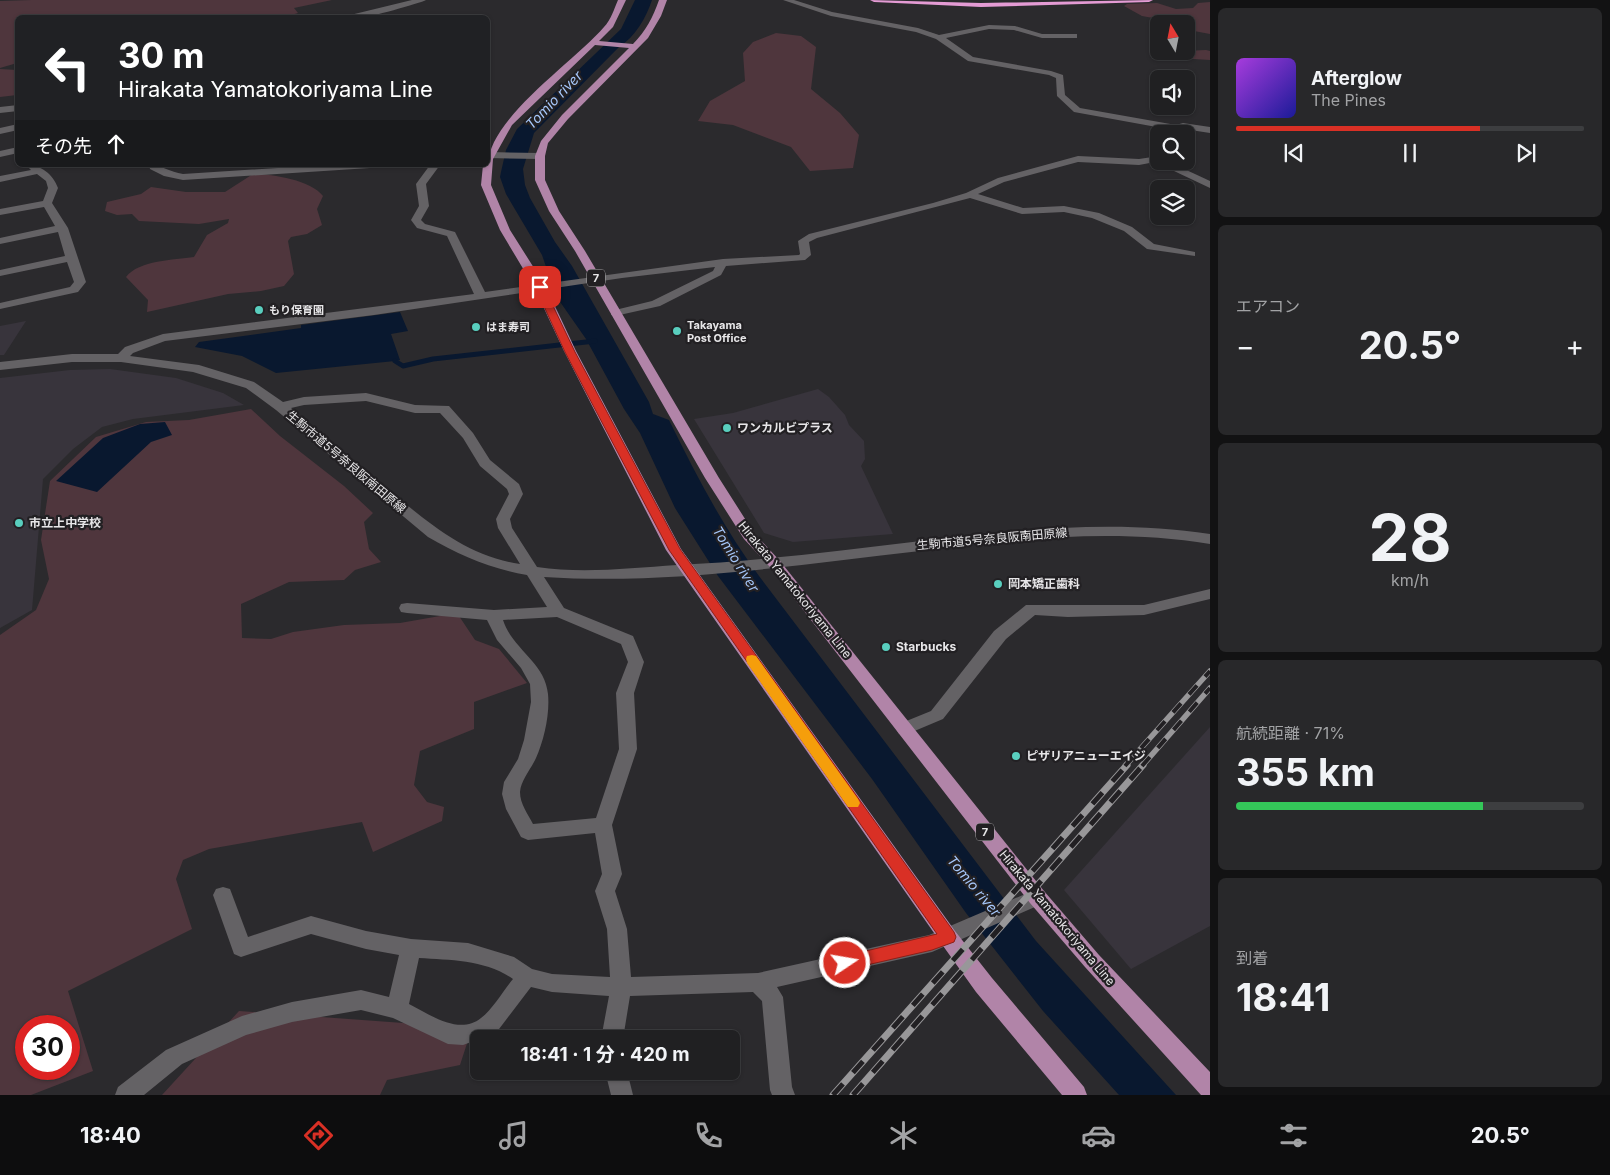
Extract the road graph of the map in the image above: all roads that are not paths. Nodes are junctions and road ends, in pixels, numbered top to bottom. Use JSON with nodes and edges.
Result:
{"nodes":[{"id":1,"x":422,"y":0,"type":"edge"},
{"id":2,"x":622,"y":0,"type":"edge"},
{"id":3,"x":663,"y":0,"type":"edge"},
{"id":4,"x":786,"y":0,"type":"edge"},
{"id":5,"x":874,"y":0,"type":"edge"},
{"id":6,"x":910,"y":0,"type":"edge"},
{"id":7,"x":1149,"y":0,"type":"edge"},
{"id":8,"x":970,"y":5,"type":"junction"},
{"id":9,"x":385,"y":8,"type":"junction"},
{"id":10,"x":354,"y":15,"type":"edge"},
{"id":11,"x":370,"y":15,"type":"edge"},
{"id":12,"x":1074,"y":36,"type":"dead end"},
{"id":13,"x":939,"y":37,"type":"junction"},
{"id":14,"x":595,"y":43,"type":"junction"},
{"id":15,"x":635,"y":46,"type":"junction"},
{"id":16,"x":15,"y":108,"type":"edge"},
{"id":17,"x":0,"y":110,"type":"edge"},
{"id":18,"x":1150,"y":125,"type":"edge"},
{"id":19,"x":15,"y":128,"type":"edge"},
{"id":20,"x":1195,"y":128,"type":"edge"},
{"id":21,"x":1210,"y":130,"type":"edge"},
{"id":22,"x":0,"y":131,"type":"edge"},
{"id":23,"x":15,"y":151,"type":"edge"},
{"id":24,"x":490,"y":153,"type":"edge"},
{"id":25,"x":0,"y":154,"type":"edge"},
{"id":26,"x":490,"y":155,"type":"edge"},
{"id":27,"x":540,"y":156,"type":"junction"},
{"id":28,"x":1150,"y":161,"type":"edge"},
{"id":29,"x":153,"y":167,"type":"edge"},
{"id":30,"x":333,"y":167,"type":"edge"},
{"id":31,"x":434,"y":167,"type":"edge"},
{"id":32,"x":487,"y":167,"type":"edge"},
{"id":33,"x":34,"y":168,"type":"edge"},
{"id":34,"x":1180,"y":170,"type":"edge"},
{"id":35,"x":0,"y":178,"type":"edge"},
{"id":36,"x":1210,"y":184,"type":"edge"},
{"id":37,"x":970,"y":194,"type":"junction"},
{"id":38,"x":46,"y":203,"type":"junction"},
{"id":39,"x":0,"y":212,"type":"edge"},
{"id":40,"x":62,"y":228,"type":"junction"},
{"id":41,"x":0,"y":241,"type":"edge"},
{"id":42,"x":1191,"y":254,"type":"dead end"},
{"id":43,"x":71,"y":258,"type":"junction"},
{"id":44,"x":723,"y":262,"type":"junction"},
{"id":45,"x":0,"y":273,"type":"edge"},
{"id":46,"x":597,"y":279,"type":"junction"},
{"id":47,"x":540,"y":287,"type":"junction"},
{"id":48,"x":481,"y":296,"type":"junction"},
{"id":49,"x":0,"y":306,"type":"edge"},
{"id":50,"x":615,"y":314,"type":"junction"},
{"id":51,"x":122,"y":358,"type":"junction"},
{"id":52,"x":0,"y":366,"type":"edge"},
{"id":53,"x":281,"y":407,"type":"junction"},
{"id":54,"x":1210,"y":539,"type":"edge"},
{"id":55,"x":775,"y":564,"type":"junction"},
{"id":56,"x":688,"y":570,"type":"junction"},
{"id":57,"x":1210,"y":594,"type":"edge"},
{"id":58,"x":407,"y":608,"type":"dead end"},
{"id":59,"x":558,"y":612,"type":"junction"},
{"id":60,"x":494,"y":615,"type":"junction"},
{"id":61,"x":905,"y":729,"type":"junction"},
{"id":62,"x":603,"y":826,"type":"junction"},
{"id":63,"x":223,"y":896,"type":"dead end"},
{"id":64,"x":1037,"y":897,"type":"junction"},
{"id":65,"x":948,"y":937,"type":"junction"},
{"id":66,"x":411,"y":948,"type":"junction"},
{"id":67,"x":527,"y":977,"type":"junction"},
{"id":68,"x":758,"y":982,"type":"junction"},
{"id":69,"x":622,"y":987,"type":"junction"},
{"id":70,"x":397,"y":1009,"type":"junction"},
{"id":71,"x":614,"y":1030,"type":"edge"},
{"id":72,"x":618,"y":1080,"type":"edge"},
{"id":73,"x":1210,"y":1088,"type":"edge"},
{"id":74,"x":126,"y":1095,"type":"edge"},
{"id":75,"x":622,"y":1095,"type":"edge"},
{"id":76,"x":784,"y":1095,"type":"edge"},
{"id":77,"x":1076,"y":1095,"type":"edge"}],
"edges":[{"from":1,"to":9,"type":"street"},
{"from":2,"to":14,"type":"main road"},
{"from":3,"to":15,"type":"main road","name":"Hirakata Yamatokoriyama Line","number":"7"},
{"from":4,"to":13,"type":"street"},
{"from":5,"to":8,"type":"highway"},
{"from":6,"to":8,"type":"highway"},
{"from":7,"to":8,"type":"highway"},
{"from":9,"to":10,"type":"street"},
{"from":9,"to":11,"type":"street"},
{"from":12,"to":13,"type":"street"},
{"from":13,"to":18,"type":"street"},
{"from":14,"to":15,"type":"main road"},
{"from":14,"to":24,"type":"main road"},
{"from":15,"to":27,"type":"main road","name":"Hirakata Yamatokoriyama Line","number":"7"},
{"from":16,"to":17,"type":"street"},
{"from":19,"to":22,"type":"street"},
{"from":20,"to":21,"type":"street"},
{"from":23,"to":25,"type":"street"},
{"from":26,"to":27,"type":"street"},
{"from":27,"to":46,"type":"main road","name":"Hirakata Yamatokoriyama Line","number":"7"},
{"from":28,"to":37,"type":"street"},
{"from":29,"to":30,"type":"street"},
{"from":31,"to":48,"type":"street"},
{"from":32,"to":47,"type":"main road"},
{"from":33,"to":35,"type":"street"},
{"from":33,"to":38,"type":"street"},
{"from":34,"to":36,"type":"street"},
{"from":37,"to":42,"type":"street"},
{"from":37,"to":44,"type":"street"},
{"from":38,"to":39,"type":"street"},
{"from":38,"to":40,"type":"street"},
{"from":40,"to":41,"type":"street"},
{"from":40,"to":43,"type":"street"},
{"from":43,"to":45,"type":"street"},
{"from":43,"to":49,"type":"street"},
{"from":44,"to":46,"type":"street"},
{"from":44,"to":50,"type":"street"},
{"from":46,"to":47,"type":"street"},
{"from":46,"to":50,"type":"main road","name":"Hirakata Yamatokoriyama Line","number":"7"},
{"from":47,"to":48,"type":"street"},
{"from":47,"to":56,"type":"main road"},
{"from":48,"to":51,"type":"street"},
{"from":50,"to":55,"type":"main road","name":"Hirakata Yamatokoriyama Line","number":"7"},
{"from":51,"to":52,"type":"street","name":"生駒市道5号奈良阪南田原線"},
{"from":51,"to":53,"type":"street","name":"生駒市道5号奈良阪南田原線"},
{"from":53,"to":56,"type":"street","name":"生駒市道5号奈良阪南田原線"},
{"from":53,"to":59,"type":"street"},
{"from":54,"to":55,"type":"street","name":"生駒市道5号奈良阪南田原線"},
{"from":55,"to":56,"type":"street","name":"生駒市道5号奈良阪南田原線"},
{"from":55,"to":61,"type":"main road","name":"Hirakata Yamatokoriyama Line","number":"7"},
{"from":56,"to":65,"type":"main road"},
{"from":57,"to":61,"type":"street"},
{"from":58,"to":60,"type":"street"},
{"from":59,"to":60,"type":"street"},
{"from":59,"to":62,"type":"street"},
{"from":60,"to":62,"type":"street"},
{"from":61,"to":64,"type":"main road","name":"Hirakata Yamatokoriyama Line","number":"7"},
{"from":62,"to":69,"type":"street"},
{"from":63,"to":66,"type":"street"},
{"from":64,"to":65,"type":"street"},
{"from":64,"to":73,"type":"main road","name":"Hirakata Yamatokoriyama Line","number":"7"},
{"from":65,"to":68,"type":"street"},
{"from":65,"to":77,"type":"main road"},
{"from":66,"to":67,"type":"street"},
{"from":66,"to":70,"type":"street"},
{"from":67,"to":69,"type":"street"},
{"from":67,"to":70,"type":"street"},
{"from":68,"to":69,"type":"street"},
{"from":68,"to":76,"type":"street"},
{"from":69,"to":71,"type":"street"},
{"from":70,"to":74,"type":"street"},
{"from":72,"to":75,"type":"street"}]}
